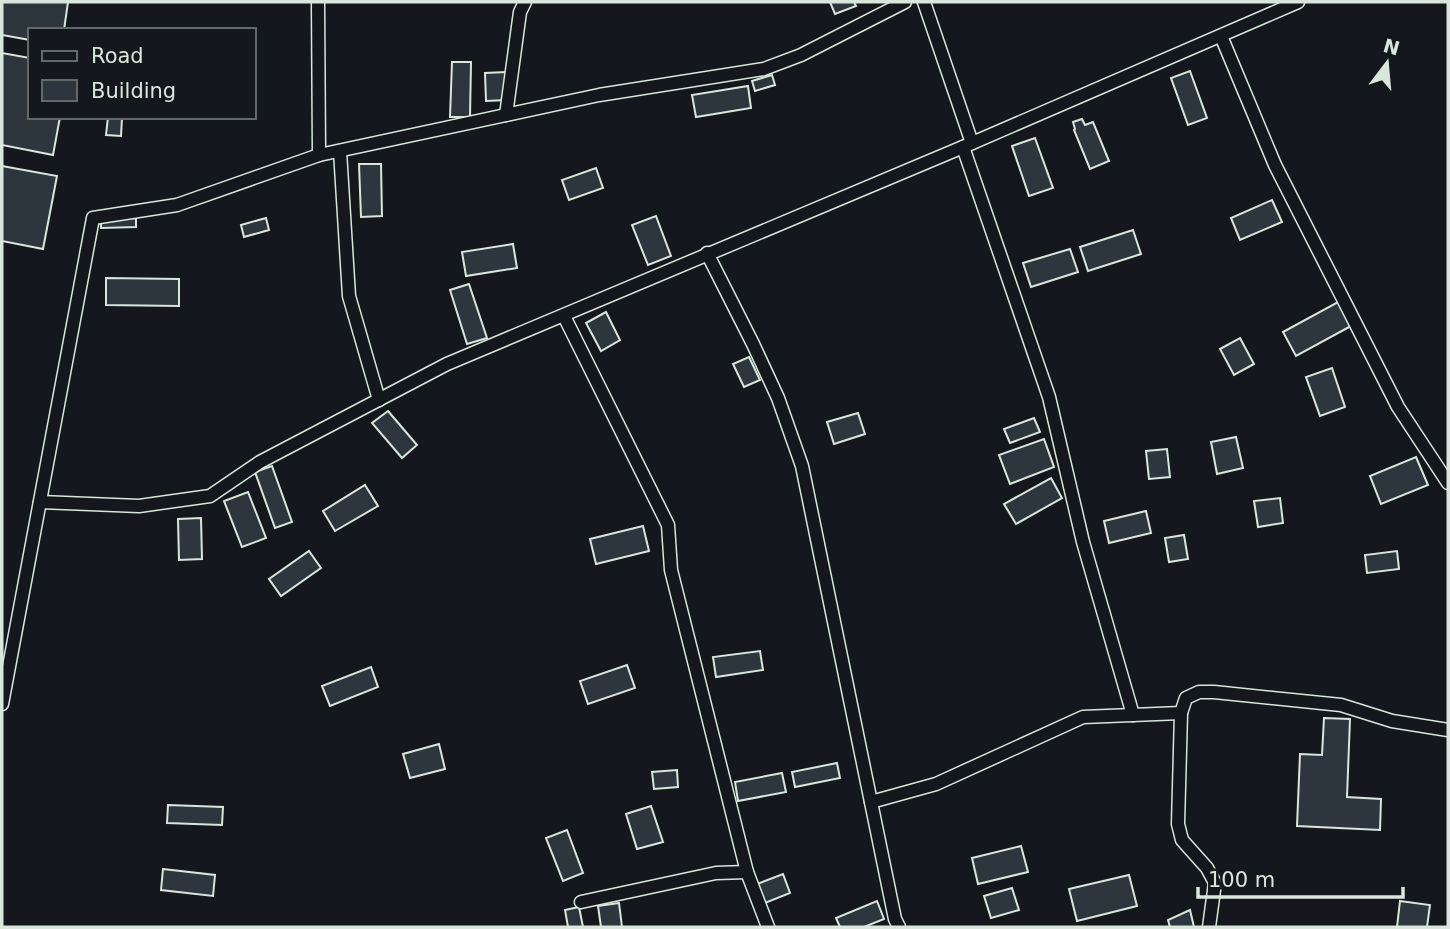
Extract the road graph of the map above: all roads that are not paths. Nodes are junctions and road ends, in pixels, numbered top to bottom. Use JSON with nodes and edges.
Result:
{"nodes":[{"id":1,"x":318,"y":2,"type":"edge"},
{"id":2,"x":905,"y":2,"type":"edge"},
{"id":3,"x":924,"y":2,"type":"edge"},
{"id":4,"x":1298,"y":2,"type":"edge"},
{"id":5,"x":520,"y":5,"type":"edge"},
{"id":6,"x":1221,"y":36,"type":"junction"},
{"id":7,"x":506,"y":116,"type":"junction"},
{"id":8,"x":968,"y":145,"type":"junction"},
{"id":9,"x":340,"y":150,"type":"junction"},
{"id":10,"x":319,"y":155,"type":"junction"},
{"id":11,"x":707,"y":253,"type":"junction"},
{"id":12,"x":564,"y":316,"type":"junction"},
{"id":13,"x":379,"y":400,"type":"junction"},
{"id":14,"x":1448,"y":483,"type":"edge"},
{"id":15,"x":40,"y":502,"type":"junction"},
{"id":16,"x":2,"y":704,"type":"edge"},
{"id":17,"x":1181,"y":713,"type":"junction"},
{"id":18,"x":1133,"y":715,"type":"junction"},
{"id":19,"x":1448,"y":730,"type":"edge"},
{"id":20,"x":871,"y":802,"type":"junction"},
{"id":21,"x":747,"y":872,"type":"junction"},
{"id":22,"x":581,"y":902,"type":"dead end"},
{"id":23,"x":768,"y":927,"type":"edge"},
{"id":24,"x":899,"y":927,"type":"edge"},
{"id":25,"x":1209,"y":927,"type":"edge"}],
"edges":[{"from":1,"to":10,"type":"street"},
{"from":2,"to":7,"type":"street"},
{"from":3,"to":8,"type":"street"},
{"from":4,"to":6,"type":"street"},
{"from":5,"to":7,"type":"street"},
{"from":6,"to":8,"type":"street"},
{"from":6,"to":14,"type":"street"},
{"from":7,"to":9,"type":"street"},
{"from":8,"to":11,"type":"street"},
{"from":8,"to":18,"type":"street"},
{"from":9,"to":10,"type":"street"},
{"from":9,"to":13,"type":"street"},
{"from":10,"to":15,"type":"street"},
{"from":11,"to":12,"type":"street"},
{"from":11,"to":20,"type":"street"},
{"from":12,"to":13,"type":"street"},
{"from":12,"to":21,"type":"street"},
{"from":13,"to":15,"type":"street"},
{"from":15,"to":16,"type":"street"},
{"from":17,"to":18,"type":"street"},
{"from":17,"to":19,"type":"street"},
{"from":17,"to":25,"type":"street"},
{"from":18,"to":20,"type":"street"},
{"from":20,"to":24,"type":"street"},
{"from":21,"to":22,"type":"street"},
{"from":21,"to":23,"type":"street"}]}
